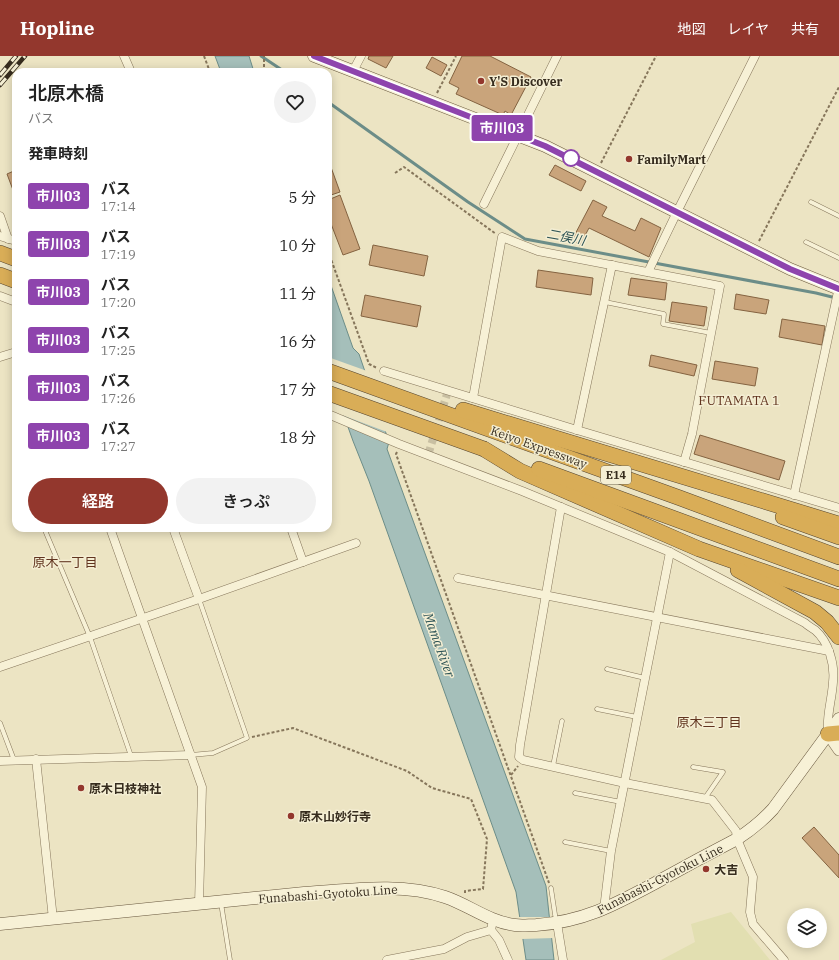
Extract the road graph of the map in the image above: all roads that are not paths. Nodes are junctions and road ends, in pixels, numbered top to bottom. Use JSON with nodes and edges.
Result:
{"nodes":[{"id":1,"x":124,"y":56,"type":"edge"},
{"id":2,"x":314,"y":56,"type":"edge"},
{"id":3,"x":361,"y":56,"type":"edge"},
{"id":4,"x":557,"y":56,"type":"edge"},
{"id":5,"x":756,"y":56,"type":"edge"},
{"id":6,"x":129,"y":68,"type":"edge"},
{"id":7,"x":353,"y":71,"type":"junction"},
{"id":8,"x":518,"y":134,"type":"junction"},
{"id":9,"x":811,"y":202,"type":"dead end"},
{"id":10,"x":484,"y":204,"type":"dead end"},
{"id":11,"x":677,"y":212,"type":"junction"},
{"id":12,"x":0,"y":216,"type":"edge"},
{"id":13,"x":839,"y":216,"type":"edge"},
{"id":14,"x":0,"y":236,"type":"edge"},
{"id":15,"x":12,"y":240,"type":"edge"},
{"id":16,"x":806,"y":242,"type":"dead end"},
{"id":17,"x":0,"y":253,"type":"edge"},
{"id":18,"x":12,"y":258,"type":"edge"},
{"id":19,"x":839,"y":258,"type":"edge"},
{"id":20,"x":612,"y":264,"type":"junction"},
{"id":21,"x":648,"y":272,"type":"junction"},
{"id":22,"x":0,"y":275,"type":"edge"},
{"id":23,"x":12,"y":280,"type":"edge"},
{"id":24,"x":839,"y":288,"type":"edge"},
{"id":25,"x":0,"y":296,"type":"edge"},
{"id":26,"x":12,"y":300,"type":"edge"},
{"id":27,"x":605,"y":302,"type":"junction"},
{"id":28,"x":711,"y":333,"type":"junction"},
{"id":29,"x":12,"y":353,"type":"edge"},
{"id":30,"x":0,"y":357,"type":"edge"},
{"id":31,"x":384,"y":371,"type":"road end"},
{"id":32,"x":332,"y":372,"type":"edge"},
{"id":33,"x":392,"y":394,"type":"junction"},
{"id":34,"x":332,"y":395,"type":"edge"},
{"id":35,"x":473,"y":398,"type":"junction"},
{"id":36,"x":332,"y":415,"type":"edge"},
{"id":37,"x":577,"y":430,"type":"junction"},
{"id":38,"x":484,"y":449,"type":"junction"},
{"id":39,"x":626,"y":459,"type":"junction"},
{"id":40,"x":684,"y":462,"type":"junction"},
{"id":41,"x":794,"y":494,"type":"junction"},
{"id":42,"x":561,"y":507,"type":"junction"},
{"id":43,"x":839,"y":508,"type":"edge"},
{"id":44,"x":839,"y":524,"type":"edge"},
{"id":45,"x":46,"y":532,"type":"edge"},
{"id":46,"x":111,"y":532,"type":"edge"},
{"id":47,"x":174,"y":532,"type":"edge"},
{"id":48,"x":292,"y":532,"type":"edge"},
{"id":49,"x":839,"y":537,"type":"edge"},
{"id":50,"x":356,"y":543,"type":"dead end"},
{"id":51,"x":699,"y":549,"type":"junction"},
{"id":52,"x":670,"y":552,"type":"junction"},
{"id":53,"x":839,"y":557,"type":"edge"},
{"id":54,"x":303,"y":562,"type":"junction"},
{"id":55,"x":458,"y":578,"type":"dead end"},
{"id":56,"x":839,"y":579,"type":"edge"},
{"id":57,"x":546,"y":595,"type":"junction"},
{"id":58,"x":839,"y":598,"type":"edge"},
{"id":59,"x":199,"y":599,"type":"junction"},
{"id":60,"x":657,"y":617,"type":"junction"},
{"id":61,"x":142,"y":619,"type":"junction"},
{"id":62,"x":90,"y":637,"type":"junction"},
{"id":63,"x":839,"y":637,"type":"edge"},
{"id":64,"x":829,"y":651,"type":"junction"},
{"id":65,"x":0,"y":668,"type":"edge"},
{"id":66,"x":607,"y":669,"type":"dead end"},
{"id":67,"x":645,"y":678,"type":"junction"},
{"id":68,"x":597,"y":710,"type":"dead end"},
{"id":69,"x":638,"y":717,"type":"junction"},
{"id":70,"x":839,"y":719,"type":"edge"},
{"id":71,"x":562,"y":721,"type":"dead end"},
{"id":72,"x":0,"y":723,"type":"edge"},
{"id":73,"x":836,"y":736,"type":"edge"},
{"id":74,"x":839,"y":750,"type":"edge"},
{"id":75,"x":190,"y":755,"type":"junction"},
{"id":76,"x":131,"y":756,"type":"junction"},
{"id":77,"x":36,"y":759,"type":"junction"},
{"id":78,"x":14,"y":760,"type":"junction"},
{"id":79,"x":0,"y":761,"type":"edge"},
{"id":80,"x":552,"y":767,"type":"junction"},
{"id":81,"x":694,"y":767,"type":"dead end"},
{"id":82,"x":625,"y":783,"type":"junction"},
{"id":83,"x":575,"y":793,"type":"dead end"},
{"id":84,"x":704,"y":798,"type":"junction"},
{"id":85,"x":621,"y":802,"type":"junction"},
{"id":86,"x":737,"y":839,"type":"junction"},
{"id":87,"x":565,"y":842,"type":"dead end"},
{"id":88,"x":612,"y":851,"type":"junction"},
{"id":89,"x":551,"y":888,"type":"road end"},
{"id":90,"x":221,"y":902,"type":"junction"},
{"id":91,"x":199,"y":904,"type":"junction"},
{"id":92,"x":604,"y":909,"type":"junction"},
{"id":93,"x":53,"y":919,"type":"junction"},
{"id":94,"x":0,"y":924,"type":"edge"},
{"id":95,"x":555,"y":924,"type":"junction"},
{"id":96,"x":492,"y":925,"type":"junction"},
{"id":97,"x":230,"y":960,"type":"edge"},
{"id":98,"x":388,"y":960,"type":"edge"},
{"id":99,"x":508,"y":960,"type":"edge"},
{"id":100,"x":563,"y":960,"type":"edge"},
{"id":101,"x":784,"y":960,"type":"edge"}],
"edges":[{"from":1,"to":6,"type":"street"},
{"from":2,"to":7,"type":"main road"},
{"from":3,"to":7,"type":"street"},
{"from":4,"to":8,"type":"street"},
{"from":5,"to":11,"type":"street"},
{"from":7,"to":8,"type":"main road"},
{"from":8,"to":10,"type":"street"},
{"from":8,"to":11,"type":"main road"},
{"from":9,"to":13,"type":"lane"},
{"from":11,"to":21,"type":"street"},
{"from":11,"to":24,"type":"main road"},
{"from":12,"to":15,"type":"street"},
{"from":14,"to":15,"type":"street"},
{"from":16,"to":19,"type":"lane"},
{"from":17,"to":18,"type":"highway"},
{"from":20,"to":21,"type":"street"},
{"from":20,"to":27,"type":"street"},
{"from":20,"to":35,"type":"street"},
{"from":21,"to":28,"type":"street"},
{"from":22,"to":23,"type":"highway"},
{"from":24,"to":41,"type":"street"},
{"from":25,"to":26,"type":"street"},
{"from":27,"to":28,"type":"lane"},
{"from":27,"to":37,"type":"street"},
{"from":28,"to":40,"type":"street"},
{"from":29,"to":30,"type":"street"},
{"from":31,"to":35,"type":"street"},
{"from":32,"to":33,"type":"highway","name":"Keiyo Expressway","number":"E14"},
{"from":33,"to":39,"type":"highway"},
{"from":33,"to":53,"type":"highway","name":"Keiyo Expressway","number":"E14"},
{"from":34,"to":38,"type":"highway","name":"Keiyo Expressway","number":"E14","bridge":true},
{"from":35,"to":37,"type":"street"},
{"from":36,"to":42,"type":"street"},
{"from":37,"to":40,"type":"street"},
{"from":38,"to":51,"type":"highway"},
{"from":38,"to":56,"type":"highway","name":"Keiyo Expressway","number":"E14"},
{"from":39,"to":44,"type":"highway"},
{"from":39,"to":49,"type":"highway"},
{"from":40,"to":41,"type":"street"},
{"from":41,"to":43,"type":"street"},
{"from":42,"to":52,"type":"street"},
{"from":42,"to":57,"type":"street"},
{"from":45,"to":62,"type":"lane"},
{"from":46,"to":61,"type":"street"},
{"from":47,"to":59,"type":"street"},
{"from":48,"to":54,"type":"street"},
{"from":50,"to":54,"type":"street"},
{"from":51,"to":58,"type":"highway"},
{"from":51,"to":63,"type":"highway"},
{"from":52,"to":60,"type":"street"},
{"from":52,"to":64,"type":"street"},
{"from":54,"to":59,"type":"street"},
{"from":55,"to":57,"type":"street"},
{"from":57,"to":60,"type":"street"},
{"from":57,"to":80,"type":"street"},
{"from":59,"to":61,"type":"street"},
{"from":59,"to":75,"type":"lane"},
{"from":60,"to":64,"type":"street"},
{"from":60,"to":67,"type":"street"},
{"from":61,"to":62,"type":"street"},
{"from":61,"to":75,"type":"street"},
{"from":62,"to":65,"type":"street"},
{"from":62,"to":76,"type":"lane"},
{"from":64,"to":73,"type":"street"},
{"from":66,"to":67,"type":"lane"},
{"from":67,"to":69,"type":"street"},
{"from":68,"to":69,"type":"lane"},
{"from":69,"to":82,"type":"street"},
{"from":70,"to":73,"type":"main road","name":"Funabashi-Gyotoku Line"},
{"from":71,"to":80,"type":"lane"},
{"from":72,"to":78,"type":"lane"},
{"from":73,"to":74,"type":"street"},
{"from":73,"to":86,"type":"main road","name":"Funabashi-Gyotoku Line"},
{"from":75,"to":76,"type":"street"},
{"from":75,"to":91,"type":"street"},
{"from":76,"to":77,"type":"street"},
{"from":77,"to":78,"type":"street"},
{"from":77,"to":93,"type":"street"},
{"from":78,"to":79,"type":"street"},
{"from":80,"to":82,"type":"street"},
{"from":81,"to":84,"type":"lane"},
{"from":82,"to":84,"type":"street"},
{"from":82,"to":85,"type":"street"},
{"from":83,"to":85,"type":"lane"},
{"from":84,"to":86,"type":"street"},
{"from":85,"to":88,"type":"street"},
{"from":86,"to":92,"type":"main road","name":"Funabashi-Gyotoku Line"},
{"from":86,"to":101,"type":"street"},
{"from":87,"to":88,"type":"lane"},
{"from":88,"to":92,"type":"street"},
{"from":89,"to":95,"type":"lane"},
{"from":90,"to":91,"type":"main road","name":"Funabashi-Gyotoku Line"},
{"from":90,"to":96,"type":"main road","name":"Funabashi-Gyotoku Line"},
{"from":90,"to":97,"type":"lane"},
{"from":91,"to":93,"type":"main road","name":"Funabashi-Gyotoku Line"},
{"from":92,"to":95,"type":"main road","name":"Funabashi-Gyotoku Line"},
{"from":93,"to":94,"type":"main road","name":"Funabashi-Gyotoku Line"},
{"from":95,"to":96,"type":"main road","name":"Funabashi-Gyotoku Line"},
{"from":95,"to":100,"type":"street"},
{"from":96,"to":98,"type":"street"},
{"from":96,"to":99,"type":"street"}]}
